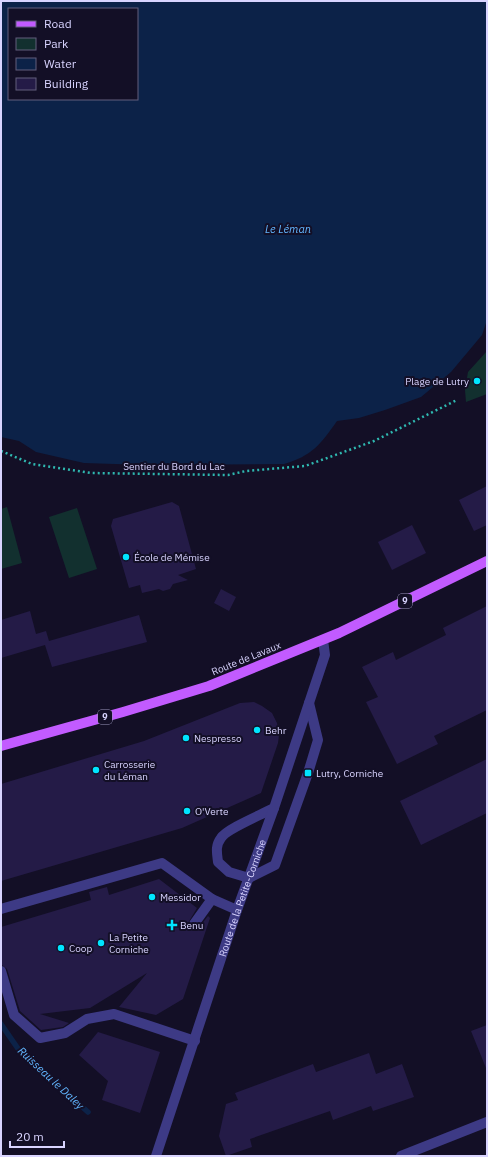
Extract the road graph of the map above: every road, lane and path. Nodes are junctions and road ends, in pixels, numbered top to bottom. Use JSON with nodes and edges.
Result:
{"nodes":[{"id":1,"x":457,"y":400,"type":"dead end"},
{"id":2,"x":1,"y":451,"type":"edge"},
{"id":3,"x":487,"y":561,"type":"edge"},
{"id":4,"x":323,"y":640,"type":"junction"},
{"id":5,"x":309,"y":703,"type":"junction"},
{"id":6,"x":1,"y":746,"type":"edge"},
{"id":7,"x":274,"y":808,"type":"junction"},
{"id":8,"x":249,"y":878,"type":"junction"},
{"id":9,"x":212,"y":899,"type":"junction"},
{"id":10,"x":1,"y":909,"type":"edge"},
{"id":11,"x":237,"y":910,"type":"junction"},
{"id":12,"x":194,"y":924,"type":"dead end"},
{"id":13,"x":1,"y":971,"type":"edge"},
{"id":14,"x":195,"y":1041,"type":"junction"},
{"id":15,"x":487,"y":1122,"type":"edge"},
{"id":16,"x":156,"y":1156,"type":"edge"},
{"id":17,"x":401,"y":1156,"type":"edge"}],
"edges":[{"from":1,"to":2,"type":"path","name":"Sentier du Bord du Lac"},
{"from":3,"to":4,"type":"main road","name":"Route de Lavaux","number":"9"},
{"from":4,"to":5,"type":"street","name":"Route de la Petite-Corniche"},
{"from":4,"to":6,"type":"main road","name":"Route de Lavaux","number":"9"},
{"from":5,"to":7,"type":"street","name":"Route de la Petite-Corniche"},
{"from":5,"to":8,"type":"street"},
{"from":7,"to":8,"type":"street","name":"Route de la Petite-Corniche"},
{"from":7,"to":8,"type":"street"},
{"from":8,"to":11,"type":"street","name":"Route de la Petite-Corniche"},
{"from":9,"to":10,"type":"street"},
{"from":9,"to":11,"type":"street"},
{"from":9,"to":12,"type":"street"},
{"from":11,"to":14,"type":"street","name":"Route de la Petite-Corniche"},
{"from":13,"to":14,"type":"street"},
{"from":14,"to":16,"type":"street","name":"Route de la Petite-Corniche"},
{"from":15,"to":17,"type":"street"}]}
